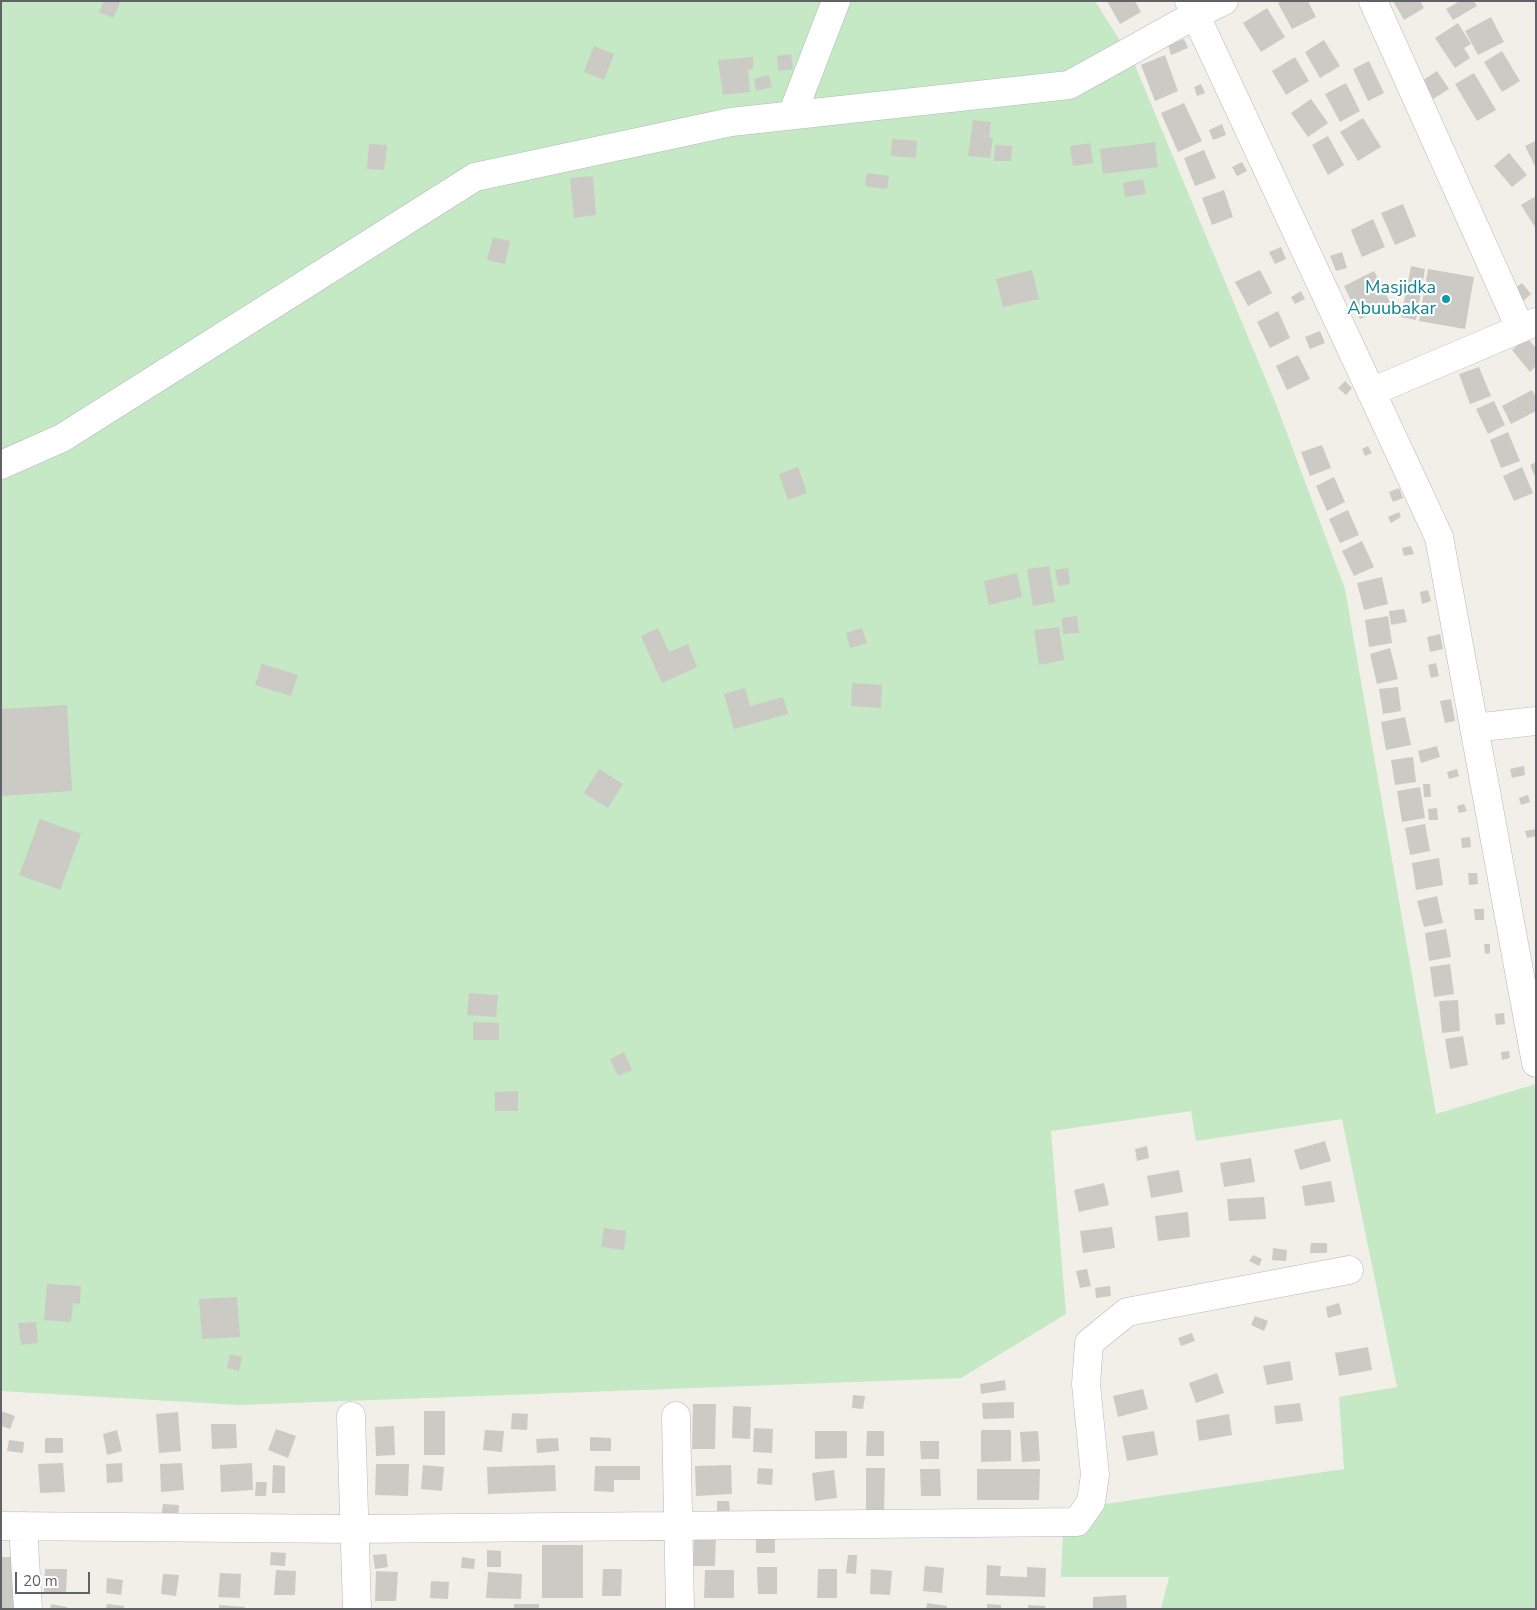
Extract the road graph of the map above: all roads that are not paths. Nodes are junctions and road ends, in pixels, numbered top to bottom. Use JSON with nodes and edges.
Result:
{"nodes":[{"id":1,"x":836,"y":1,"type":"edge"},
{"id":2,"x":1224,"y":1,"type":"edge"},
{"id":3,"x":1373,"y":1,"type":"edge"},
{"id":4,"x":1192,"y":8,"type":"edge"},
{"id":5,"x":792,"y":115,"type":"junction"},
{"id":6,"x":1528,"y":325,"type":"edge"},
{"id":7,"x":1371,"y":392,"type":"junction"},
{"id":8,"x":1,"y":465,"type":"edge"},
{"id":9,"x":1536,"y":721,"type":"edge"},
{"id":10,"x":1474,"y":728,"type":"junction"},
{"id":11,"x":1536,"y":1063,"type":"edge"},
{"id":12,"x":1349,"y":1270,"type":"dead end"},
{"id":13,"x":351,"y":1416,"type":"dead end"},
{"id":14,"x":676,"y":1416,"type":"dead end"},
{"id":15,"x":12,"y":1526,"type":"edge"},
{"id":16,"x":678,"y":1526,"type":"junction"},
{"id":17,"x":355,"y":1529,"type":"junction"},
{"id":18,"x":28,"y":1609,"type":"edge"},
{"id":19,"x":357,"y":1609,"type":"edge"},
{"id":20,"x":680,"y":1609,"type":"edge"}],
"edges":[{"from":1,"to":5,"type":"street"},
{"from":2,"to":4,"type":"street"},
{"from":3,"to":6,"type":"street"},
{"from":4,"to":5,"type":"street"},
{"from":4,"to":7,"type":"street"},
{"from":5,"to":8,"type":"street"},
{"from":6,"to":7,"type":"street"},
{"from":7,"to":10,"type":"street"},
{"from":9,"to":10,"type":"street"},
{"from":10,"to":11,"type":"street"},
{"from":12,"to":16,"type":"street"},
{"from":13,"to":17,"type":"street"},
{"from":14,"to":16,"type":"street"},
{"from":15,"to":17,"type":"street"},
{"from":15,"to":18,"type":"street"},
{"from":16,"to":17,"type":"street"},
{"from":16,"to":20,"type":"street"},
{"from":17,"to":19,"type":"street"}]}
